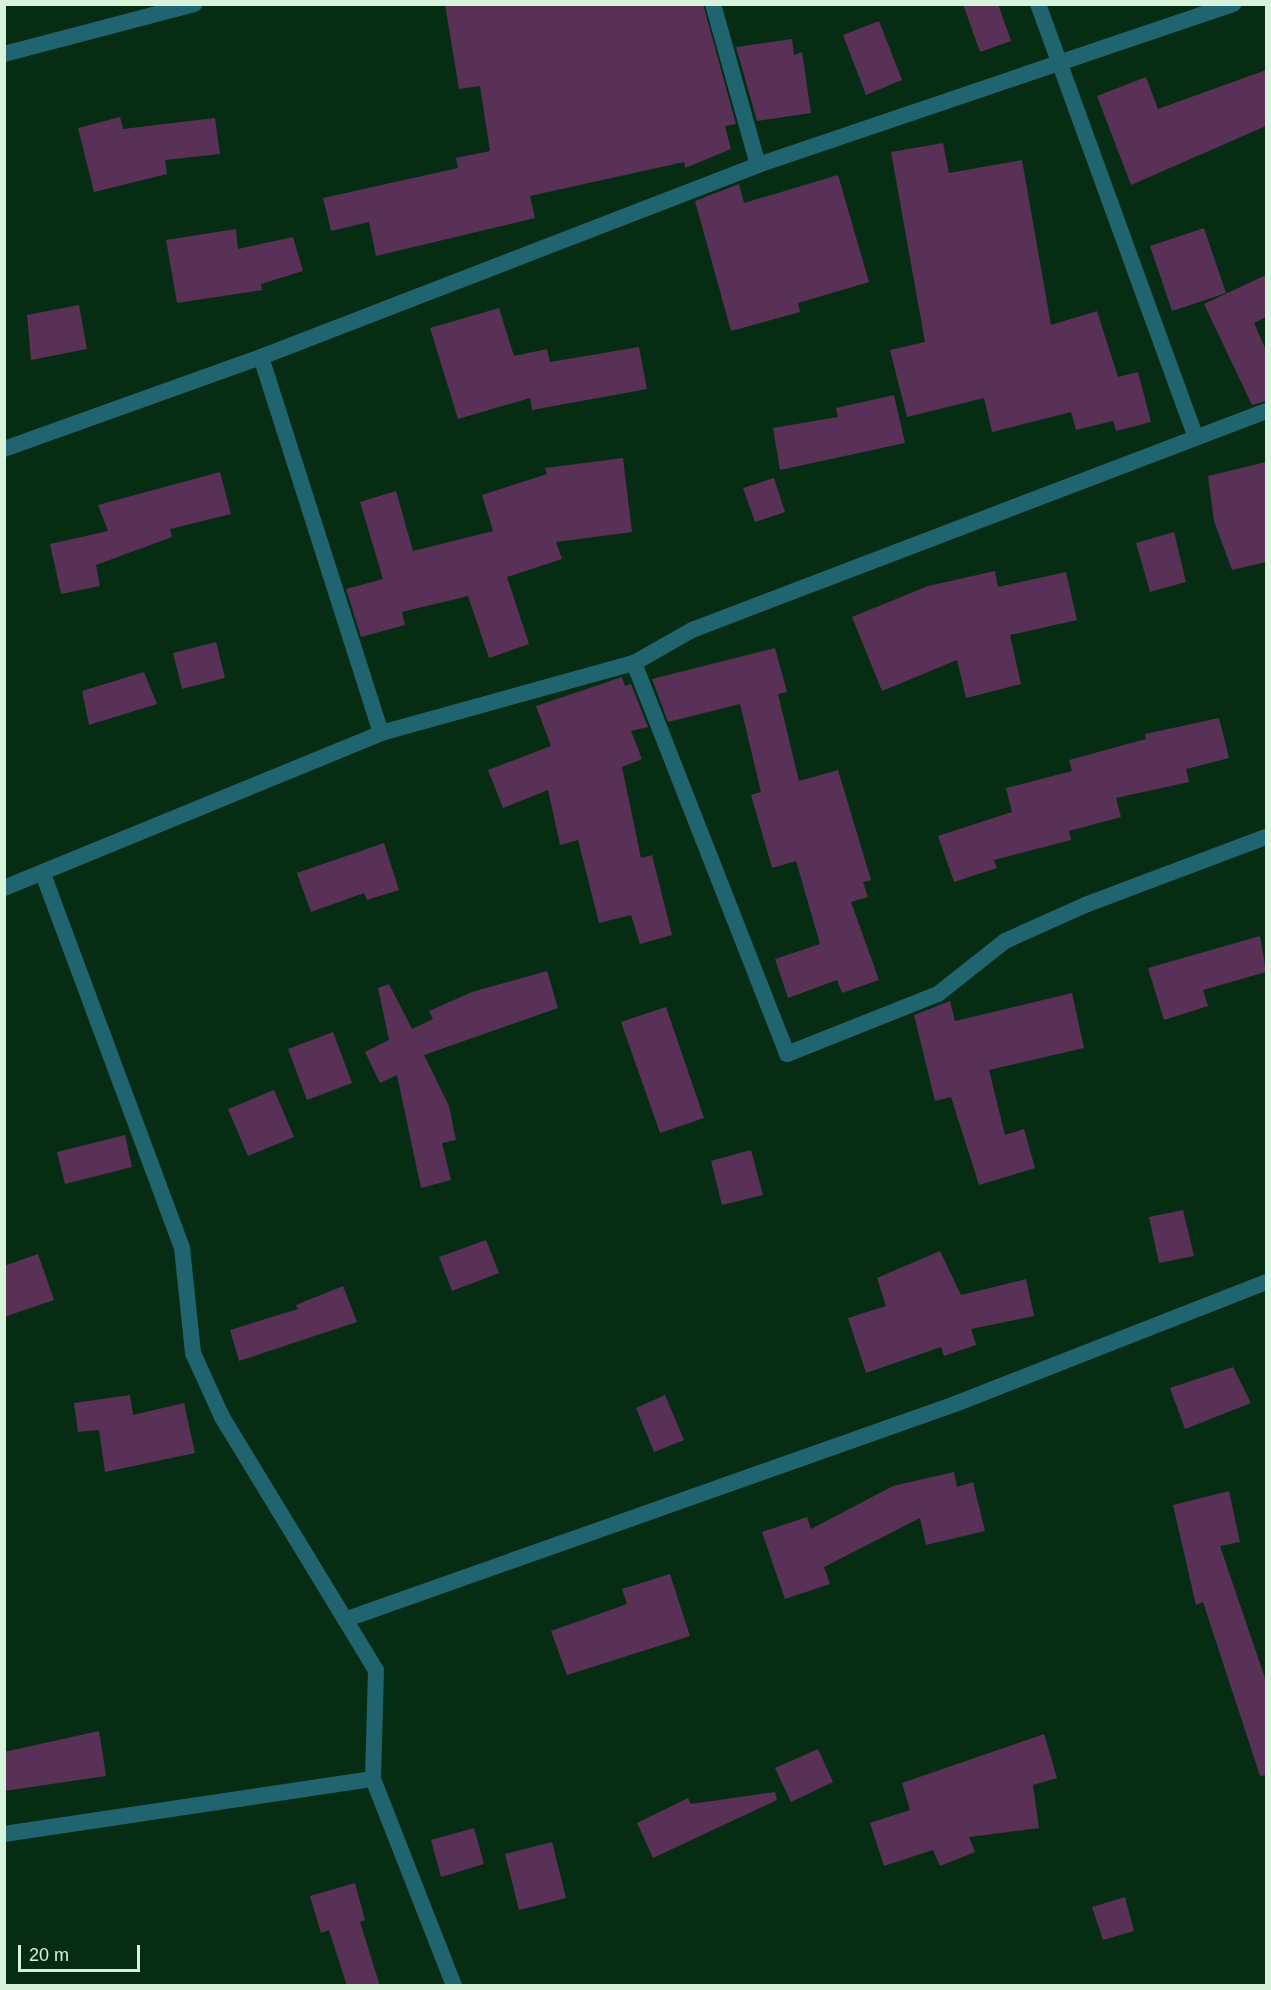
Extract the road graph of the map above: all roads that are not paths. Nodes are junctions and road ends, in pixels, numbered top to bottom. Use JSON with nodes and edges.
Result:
{"nodes":[{"id":1,"x":195,"y":4,"type":"edge"},
{"id":2,"x":713,"y":4,"type":"edge"},
{"id":3,"x":1038,"y":4,"type":"edge"},
{"id":4,"x":1233,"y":4,"type":"edge"},
{"id":5,"x":4,"y":54,"type":"edge"},
{"id":6,"x":1060,"y":65,"type":"junction"},
{"id":7,"x":758,"y":165,"type":"junction"},
{"id":8,"x":261,"y":357,"type":"junction"},
{"id":9,"x":1266,"y":411,"type":"edge"},
{"id":10,"x":1195,"y":435,"type":"junction"},
{"id":11,"x":4,"y":448,"type":"edge"},
{"id":12,"x":633,"y":663,"type":"junction"},
{"id":13,"x":381,"y":733,"type":"junction"},
{"id":14,"x":1266,"y":837,"type":"edge"},
{"id":15,"x":43,"y":874,"type":"junction"},
{"id":16,"x":4,"y":888,"type":"edge"},
{"id":17,"x":1266,"y":1282,"type":"edge"},
{"id":18,"x":346,"y":1618,"type":"junction"},
{"id":19,"x":373,"y":1779,"type":"junction"},
{"id":20,"x":4,"y":1834,"type":"edge"},
{"id":21,"x":454,"y":1986,"type":"edge"}],
"edges":[{"from":1,"to":5,"type":"street"},
{"from":2,"to":7,"type":"street"},
{"from":3,"to":6,"type":"street"},
{"from":4,"to":6,"type":"street"},
{"from":6,"to":7,"type":"street"},
{"from":6,"to":10,"type":"street"},
{"from":7,"to":8,"type":"street"},
{"from":8,"to":11,"type":"street"},
{"from":8,"to":13,"type":"street"},
{"from":9,"to":10,"type":"street"},
{"from":10,"to":12,"type":"street"},
{"from":12,"to":13,"type":"street"},
{"from":12,"to":14,"type":"street"},
{"from":13,"to":15,"type":"street"},
{"from":15,"to":16,"type":"street"},
{"from":15,"to":18,"type":"street"},
{"from":17,"to":18,"type":"street"},
{"from":18,"to":19,"type":"street"},
{"from":19,"to":20,"type":"street"},
{"from":19,"to":21,"type":"street"}]}
